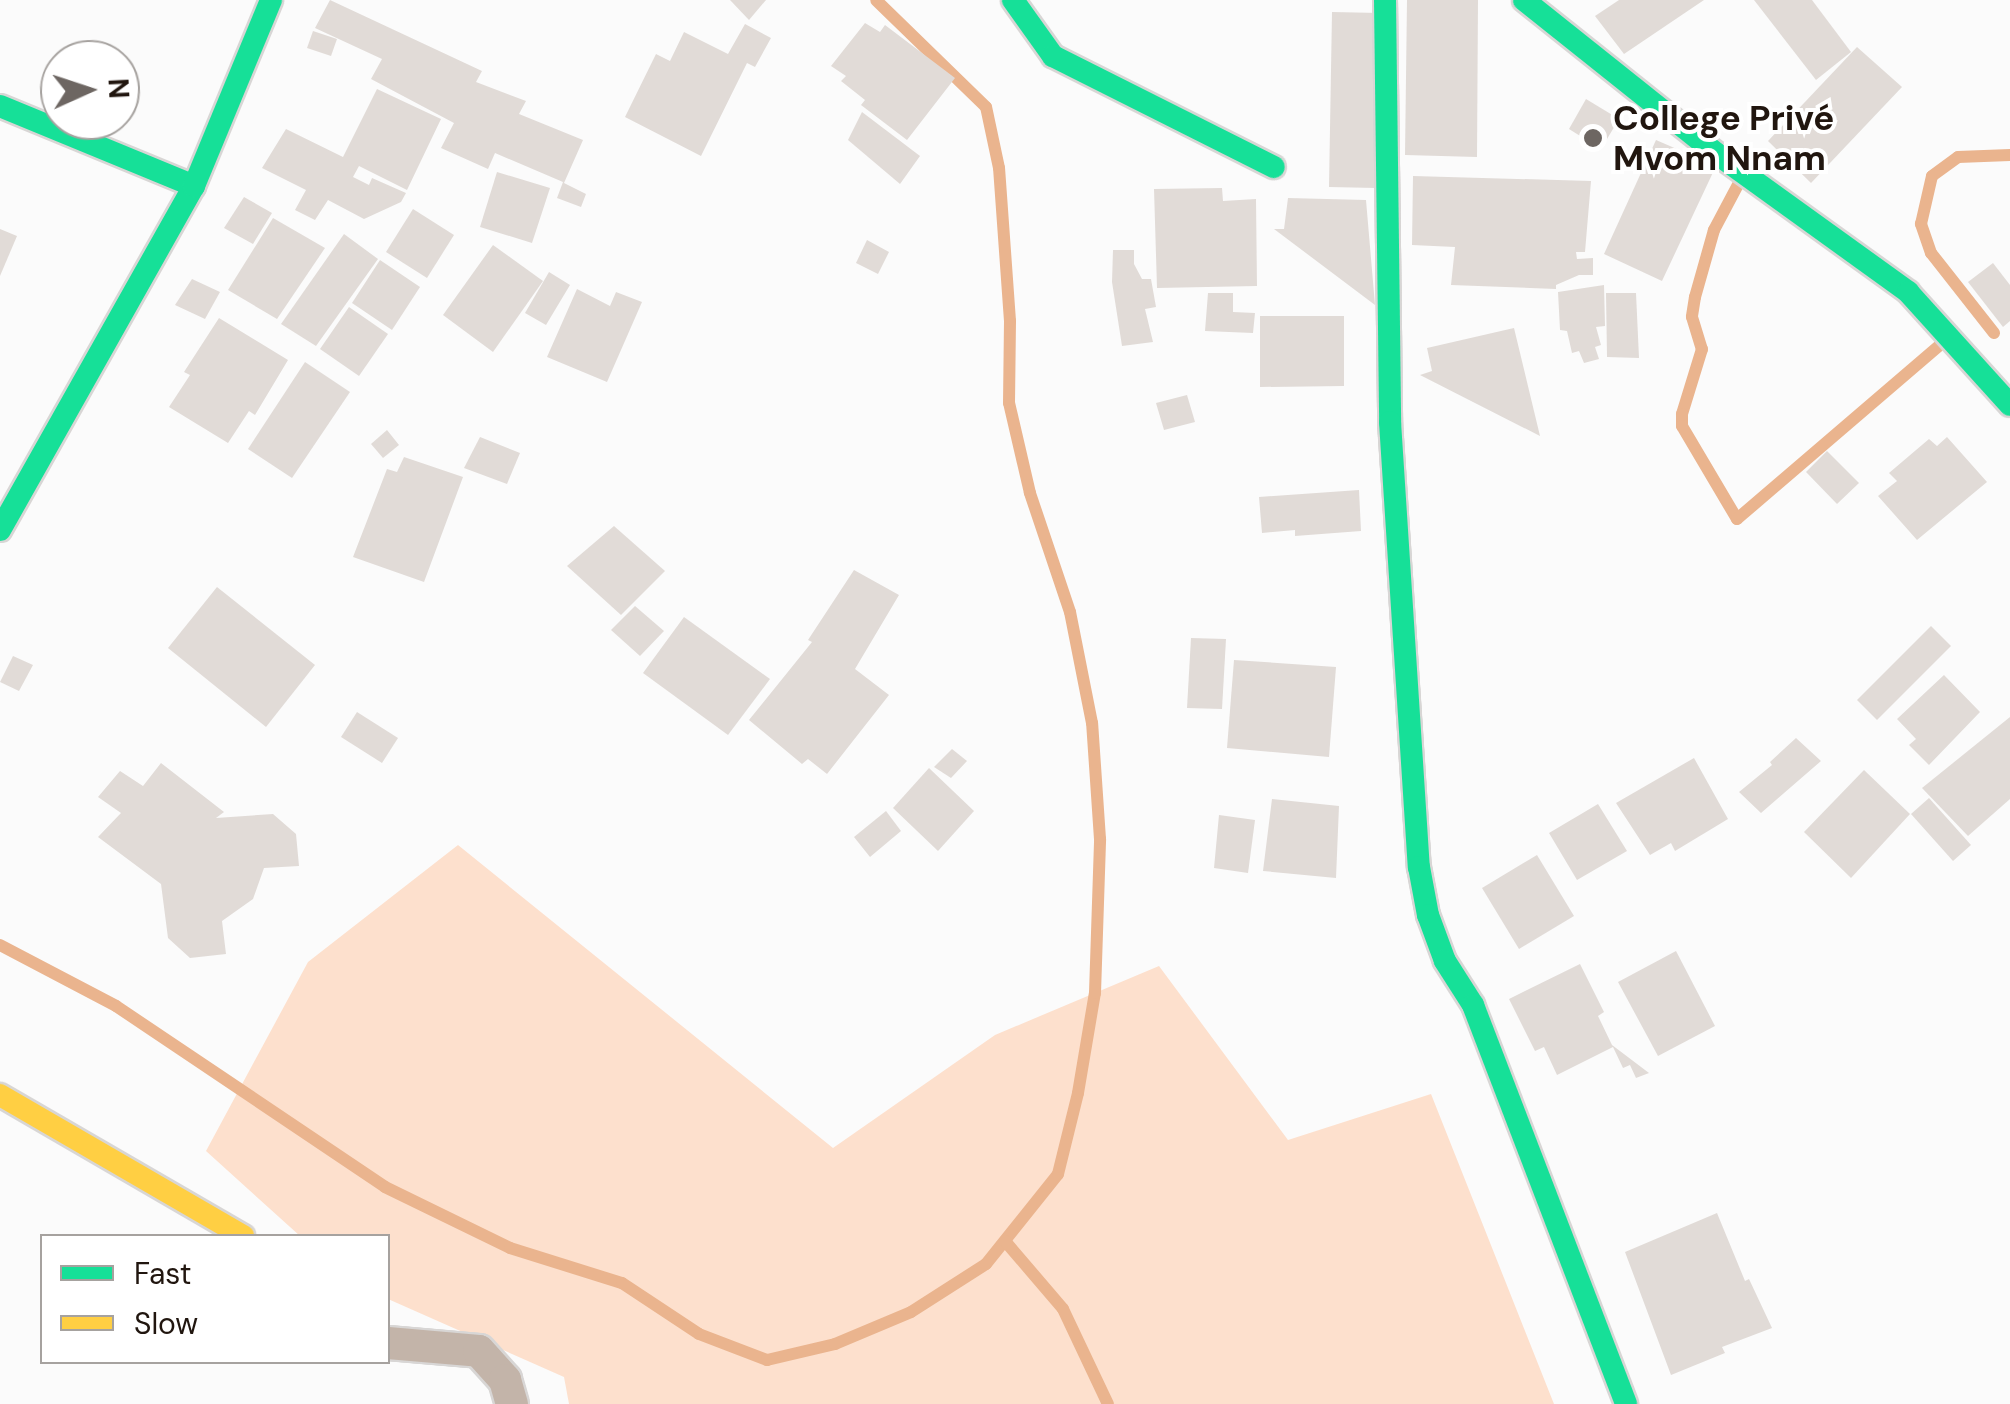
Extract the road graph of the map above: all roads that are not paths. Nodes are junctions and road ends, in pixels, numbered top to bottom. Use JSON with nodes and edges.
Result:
{"nodes":[{"id":1,"x":271,"y":0,"type":"edge"},
{"id":2,"x":1013,"y":0,"type":"edge"},
{"id":3,"x":1385,"y":0,"type":"edge"},
{"id":4,"x":1524,"y":0,"type":"edge"},
{"id":5,"x":0,"y":106,"type":"edge"},
{"id":6,"x":1274,"y":166,"type":"dead end"},
{"id":7,"x":194,"y":186,"type":"junction"},
{"id":8,"x":2010,"y":405,"type":"edge"},
{"id":9,"x":0,"y":530,"type":"edge"},
{"id":10,"x":0,"y":1095,"type":"edge"},
{"id":11,"x":241,"y":1234,"type":"edge"},
{"id":12,"x":390,"y":1343,"type":"edge"},
{"id":13,"x":512,"y":1404,"type":"edge"},
{"id":14,"x":1626,"y":1404,"type":"edge"}],
"edges":[{"from":1,"to":7,"type":"street"},
{"from":2,"to":6,"type":"street"},
{"from":3,"to":14,"type":"street"},
{"from":4,"to":8,"type":"street"},
{"from":5,"to":7,"type":"street"},
{"from":7,"to":9,"type":"street"},
{"from":10,"to":11,"type":"street"},
{"from":12,"to":13,"type":"street"}]}
